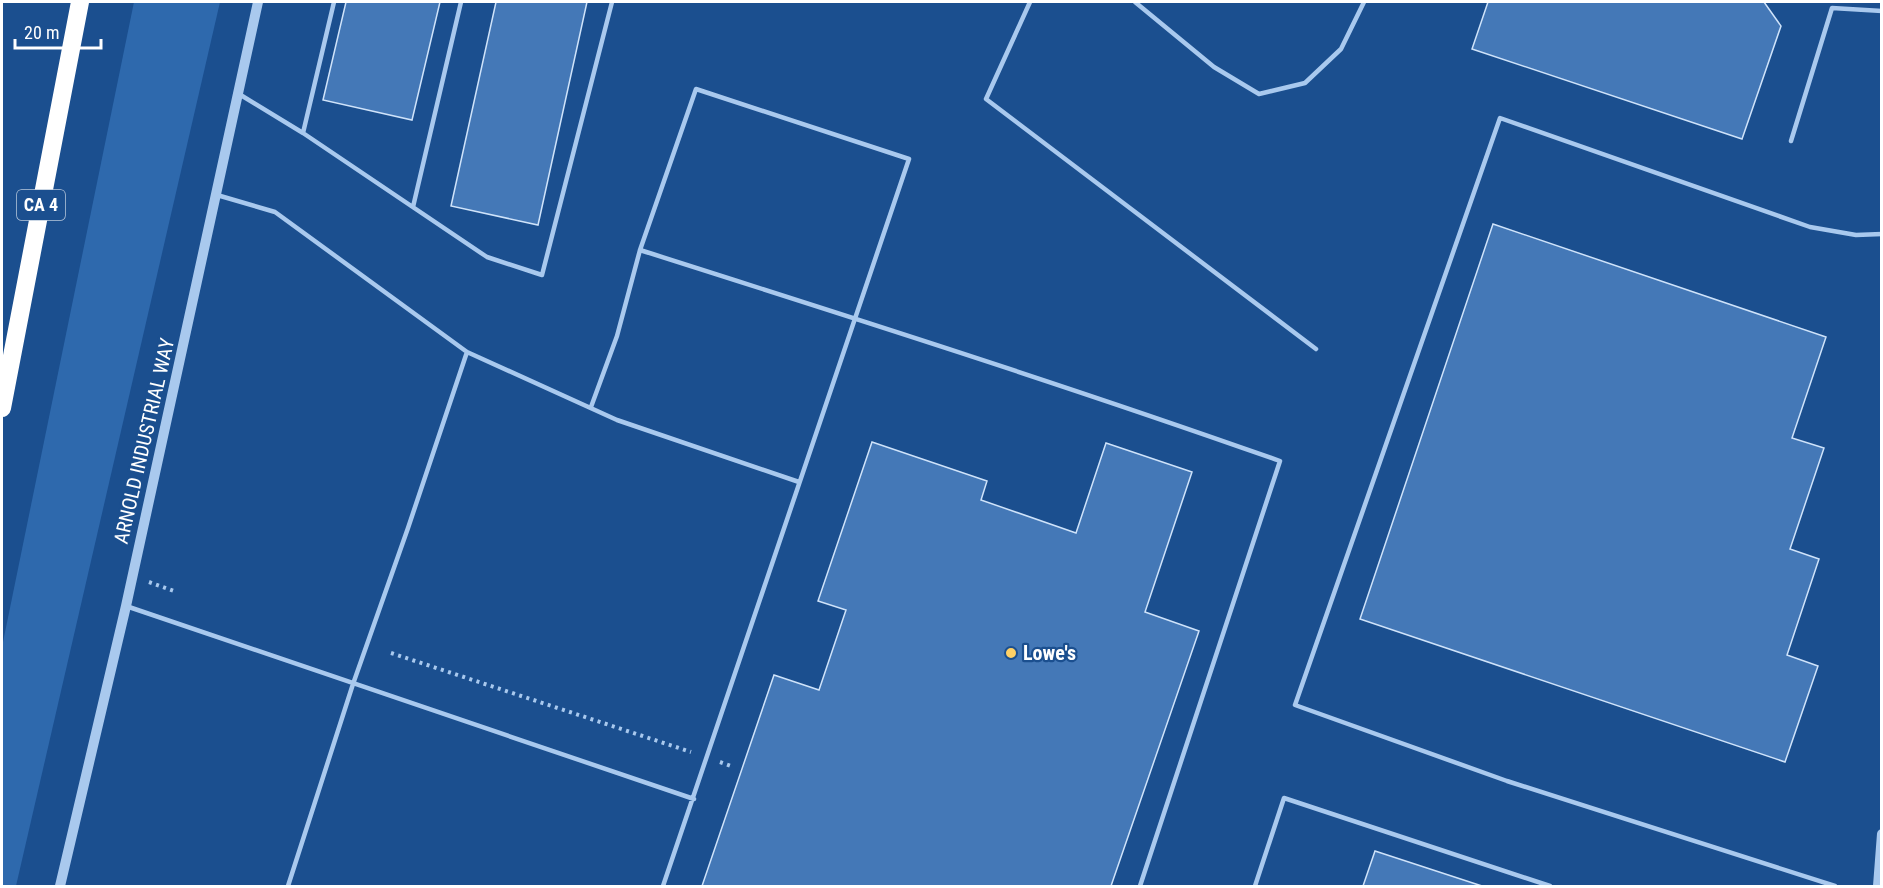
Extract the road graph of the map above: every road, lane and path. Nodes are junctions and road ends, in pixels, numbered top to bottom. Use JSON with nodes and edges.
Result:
{"nodes":[{"id":1,"x":80,"y":2,"type":"edge"},
{"id":2,"x":258,"y":2,"type":"edge"},
{"id":3,"x":334,"y":2,"type":"edge"},
{"id":4,"x":461,"y":2,"type":"edge"},
{"id":5,"x":612,"y":2,"type":"edge"},
{"id":6,"x":1030,"y":2,"type":"edge"},
{"id":7,"x":1135,"y":2,"type":"edge"},
{"id":8,"x":1364,"y":2,"type":"edge"},
{"id":9,"x":1828,"y":2,"type":"edge"},
{"id":10,"x":1832,"y":8,"type":"junction"},
{"id":11,"x":1881,"y":11,"type":"edge"},
{"id":12,"x":238,"y":94,"type":"junction"},
{"id":13,"x":303,"y":133,"type":"junction"},
{"id":14,"x":1791,"y":141,"type":"dead end"},
{"id":15,"x":217,"y":195,"type":"junction"},
{"id":16,"x":412,"y":207,"type":"junction"},
{"id":17,"x":1881,"y":234,"type":"edge"},
{"id":18,"x":640,"y":250,"type":"junction"},
{"id":19,"x":856,"y":318,"type":"junction"},
{"id":20,"x":1316,"y":349,"type":"dead end"},
{"id":21,"x":467,"y":352,"type":"junction"},
{"id":22,"x":591,"y":407,"type":"junction"},
{"id":23,"x":2,"y":408,"type":"edge"},
{"id":24,"x":799,"y":482,"type":"junction"},
{"id":25,"x":126,"y":606,"type":"junction"},
{"id":26,"x":391,"y":653,"type":"dead end"},
{"id":27,"x":353,"y":684,"type":"junction"},
{"id":28,"x":707,"y":758,"type":"junction"},
{"id":29,"x":731,"y":766,"type":"dead end"},
{"id":30,"x":694,"y":799,"type":"junction"},
{"id":31,"x":1881,"y":834,"type":"edge"},
{"id":32,"x":60,"y":886,"type":"edge"},
{"id":33,"x":288,"y":886,"type":"edge"},
{"id":34,"x":663,"y":886,"type":"edge"},
{"id":35,"x":1140,"y":886,"type":"edge"},
{"id":36,"x":1255,"y":886,"type":"edge"},
{"id":37,"x":1550,"y":886,"type":"edge"},
{"id":38,"x":1835,"y":886,"type":"edge"},
{"id":39,"x":1878,"y":886,"type":"edge"}],
"edges":[{"from":1,"to":23,"type":"highway","number":"CA 4"},
{"from":2,"to":12,"type":"street","name":"ARNOLD INDUSTRIAL WAY"},
{"from":3,"to":13,"type":"lane"},
{"from":4,"to":16,"type":"lane"},
{"from":5,"to":16,"type":"lane"},
{"from":6,"to":20,"type":"lane"},
{"from":7,"to":8,"type":"lane"},
{"from":9,"to":10,"type":"lane"},
{"from":10,"to":11,"type":"lane"},
{"from":10,"to":14,"type":"lane"},
{"from":12,"to":13,"type":"lane"},
{"from":12,"to":15,"type":"street","name":"ARNOLD INDUSTRIAL WAY"},
{"from":13,"to":16,"type":"lane"},
{"from":15,"to":21,"type":"lane"},
{"from":15,"to":25,"type":"street","name":"ARNOLD INDUSTRIAL WAY"},
{"from":17,"to":38,"type":"lane"},
{"from":18,"to":19,"type":"lane"},
{"from":18,"to":19,"type":"lane"},
{"from":18,"to":22,"type":"lane"},
{"from":19,"to":24,"type":"lane"},
{"from":19,"to":35,"type":"lane"},
{"from":21,"to":22,"type":"lane"},
{"from":21,"to":27,"type":"lane"},
{"from":22,"to":24,"type":"lane"},
{"from":24,"to":28,"type":"lane"},
{"from":25,"to":27,"type":"lane"},
{"from":25,"to":32,"type":"street","name":"ARNOLD INDUSTRIAL WAY"},
{"from":26,"to":28,"type":"path"},
{"from":27,"to":30,"type":"lane"},
{"from":27,"to":33,"type":"lane"},
{"from":28,"to":29,"type":"path"},
{"from":28,"to":30,"type":"lane"},
{"from":30,"to":34,"type":"lane"},
{"from":31,"to":39,"type":"street"},
{"from":36,"to":37,"type":"lane"}]}
